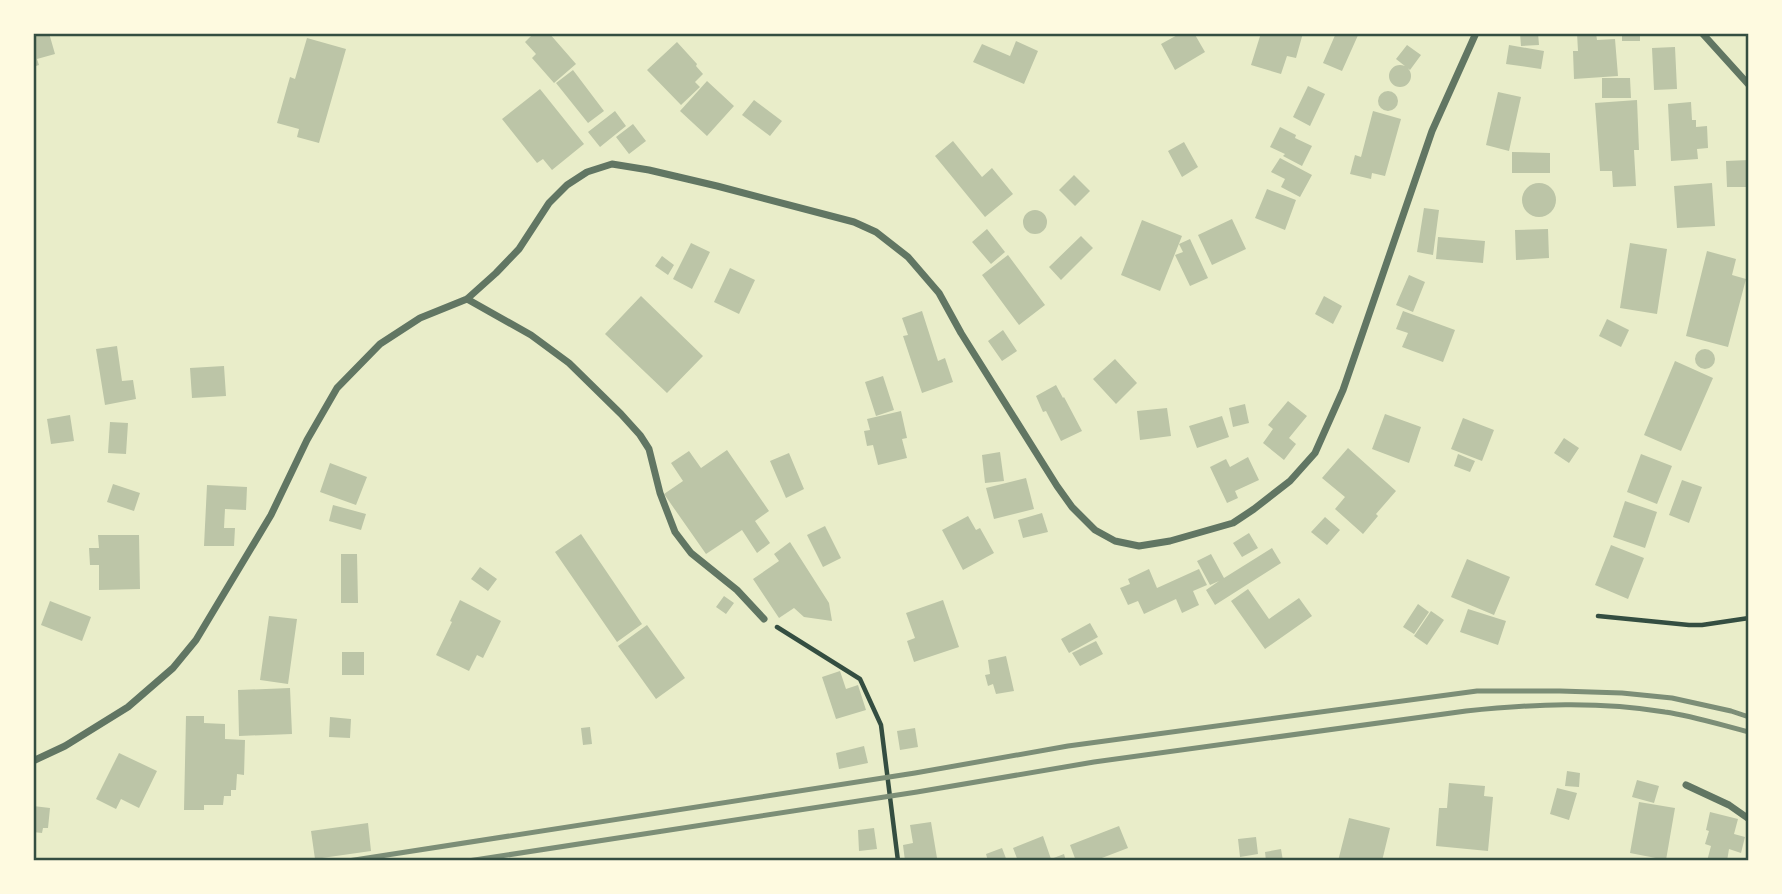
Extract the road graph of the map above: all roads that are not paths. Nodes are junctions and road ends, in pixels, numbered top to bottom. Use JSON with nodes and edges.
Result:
{"nodes":[{"id":1,"x":1476,"y":33,"type":"edge"},
{"id":2,"x":1702,"y":33,"type":"edge"},
{"id":3,"x":1749,"y":85,"type":"edge"},
{"id":4,"x":467,"y":299,"type":"junction"},
{"id":5,"x":764,"y":619,"type":"road end"},
{"id":6,"x":33,"y":761,"type":"edge"},
{"id":7,"x":1686,"y":785,"type":"dead end"},
{"id":8,"x":1749,"y":819,"type":"edge"}],
"edges":[{"from":1,"to":4,"type":"street"},
{"from":2,"to":3,"type":"street"},
{"from":4,"to":5,"type":"street"},
{"from":4,"to":6,"type":"street"},
{"from":7,"to":8,"type":"street"}]}
